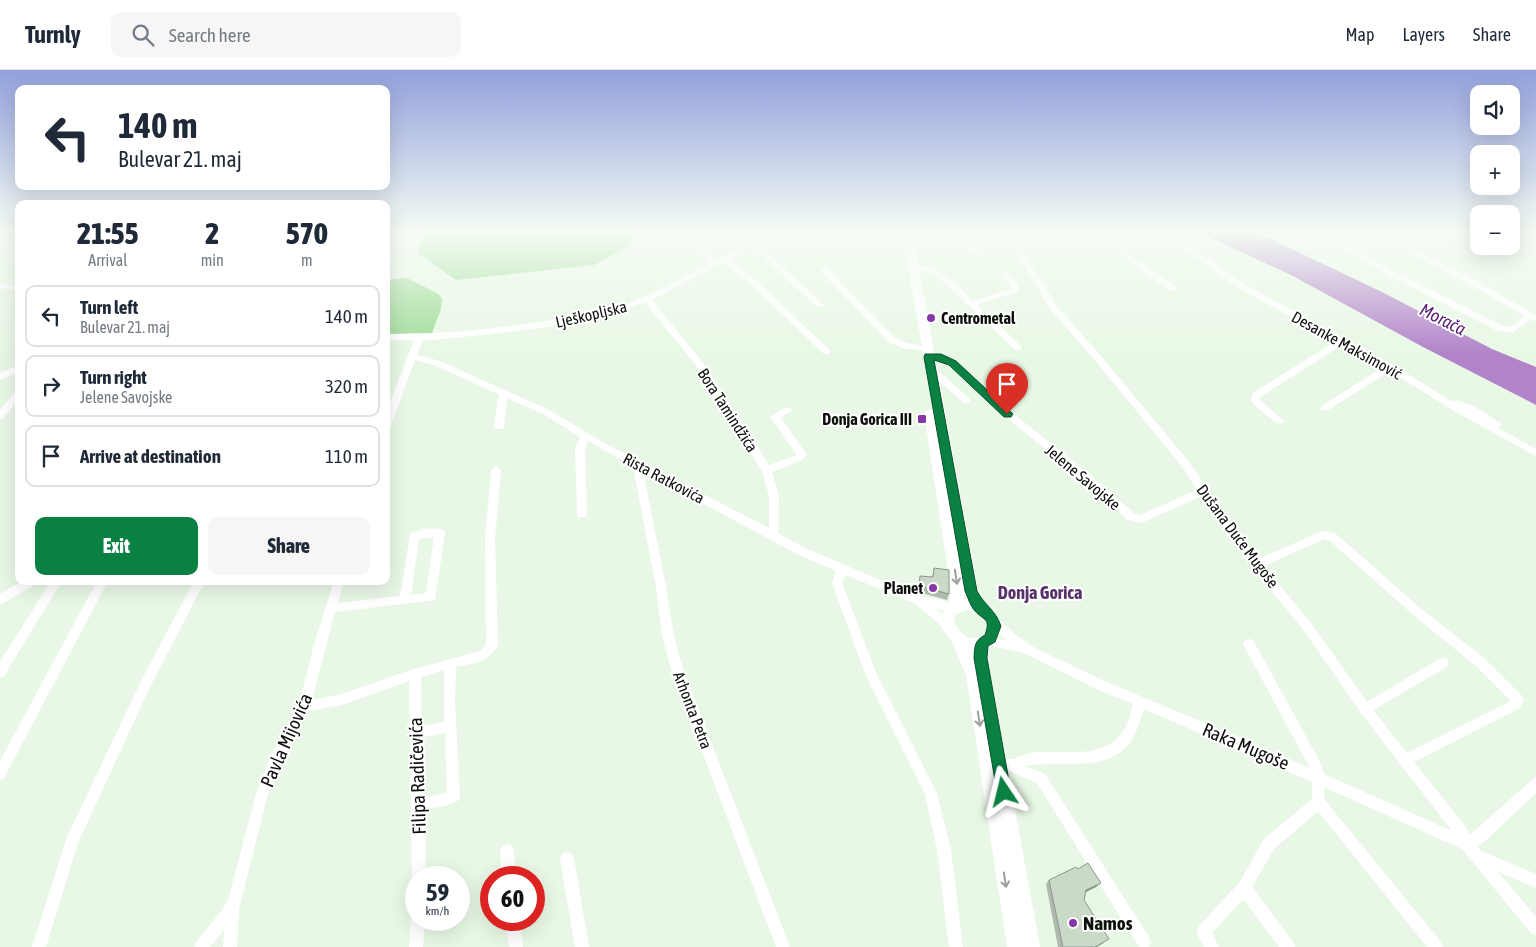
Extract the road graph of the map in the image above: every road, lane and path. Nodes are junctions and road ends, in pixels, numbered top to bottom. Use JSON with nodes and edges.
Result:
{"nodes":[{"id":1,"x":699,"y":272,"type":"edge"},
{"id":2,"x":742,"y":272,"type":"edge"},
{"id":3,"x":784,"y":272,"type":"edge"},
{"id":4,"x":826,"y":272,"type":"edge"},
{"id":5,"x":907,"y":272,"type":"edge"},
{"id":6,"x":915,"y":272,"type":"edge"},
{"id":7,"x":935,"y":272,"type":"edge"},
{"id":8,"x":1032,"y":272,"type":"edge"},
{"id":9,"x":1149,"y":272,"type":"edge"},
{"id":10,"x":1221,"y":272,"type":"edge"},
{"id":11,"x":1389,"y":272,"type":"edge"},
{"id":12,"x":1451,"y":272,"type":"edge"},
{"id":13,"x":1005,"y":275,"type":"dead end"},
{"id":14,"x":0,"y":286,"type":"edge"},
{"id":15,"x":15,"y":288,"type":"edge"},
{"id":16,"x":1173,"y":289,"type":"dead end"},
{"id":17,"x":648,"y":299,"type":"junction"},
{"id":18,"x":820,"y":304,"type":"dead end"},
{"id":19,"x":971,"y":304,"type":"junction"},
{"id":20,"x":1533,"y":318,"type":"edge"},
{"id":21,"x":390,"y":338,"type":"edge"},
{"id":22,"x":419,"y":338,"type":"junction"},
{"id":23,"x":1340,"y":342,"type":"junction"},
{"id":24,"x":919,"y":348,"type":"junction"},
{"id":25,"x":1018,"y":348,"type":"dead end"},
{"id":26,"x":828,"y":352,"type":"dead end"},
{"id":27,"x":412,"y":356,"type":"junction"},
{"id":28,"x":928,"y":357,"type":"junction"},
{"id":29,"x":1390,"y":367,"type":"junction"},
{"id":30,"x":15,"y":370,"type":"edge"},
{"id":31,"x":931,"y":373,"type":"junction"},
{"id":32,"x":0,"y":377,"type":"edge"},
{"id":33,"x":505,"y":394,"type":"junction"},
{"id":34,"x":15,"y":398,"type":"edge"},
{"id":35,"x":967,"y":401,"type":"dead end"},
{"id":36,"x":1325,"y":408,"type":"dead end"},
{"id":37,"x":787,"y":410,"type":"dead end"},
{"id":38,"x":390,"y":415,"type":"edge"},
{"id":39,"x":0,"y":416,"type":"edge"},
{"id":40,"x":1279,"y":421,"type":"dead end"},
{"id":41,"x":498,"y":427,"type":"dead end"},
{"id":42,"x":585,"y":436,"type":"junction"},
{"id":43,"x":1536,"y":453,"type":"edge"},
{"id":44,"x":637,"y":464,"type":"junction"},
{"id":45,"x":496,"y":470,"type":"dead end"},
{"id":46,"x":767,"y":470,"type":"junction"},
{"id":47,"x":1202,"y":492,"type":"junction"},
{"id":48,"x":582,"y":514,"type":"dead end"},
{"id":49,"x":772,"y":534,"type":"junction"},
{"id":50,"x":1257,"y":564,"type":"junction"},
{"id":51,"x":842,"y":570,"type":"junction"},
{"id":52,"x":25,"y":585,"type":"edge"},
{"id":53,"x":54,"y":585,"type":"edge"},
{"id":54,"x":101,"y":585,"type":"edge"},
{"id":55,"x":198,"y":585,"type":"edge"},
{"id":56,"x":337,"y":585,"type":"edge"},
{"id":57,"x":0,"y":600,"type":"edge"},
{"id":58,"x":405,"y":600,"type":"junction"},
{"id":59,"x":917,"y":600,"type":"junction"},
{"id":60,"x":978,"y":606,"type":"junction"},
{"id":61,"x":331,"y":608,"type":"junction"},
{"id":62,"x":954,"y":608,"type":"junction"},
{"id":63,"x":993,"y":621,"type":"junction"},
{"id":64,"x":948,"y":625,"type":"junction"},
{"id":65,"x":958,"y":639,"type":"junction"},
{"id":66,"x":984,"y":642,"type":"junction"},
{"id":67,"x":1249,"y":644,"type":"dead end"},
{"id":68,"x":1026,"y":650,"type":"junction"},
{"id":69,"x":1443,"y":663,"type":"dead end"},
{"id":70,"x":450,"y":664,"type":"junction"},
{"id":71,"x":0,"y":672,"type":"edge"},
{"id":72,"x":415,"y":674,"type":"junction"},
{"id":73,"x":1140,"y":702,"type":"junction"},
{"id":74,"x":305,"y":706,"type":"junction"},
{"id":75,"x":1365,"y":709,"type":"junction"},
{"id":76,"x":450,"y":726,"type":"junction"},
{"id":77,"x":416,"y":734,"type":"junction"},
{"id":78,"x":1405,"y":760,"type":"junction"},
{"id":79,"x":1006,"y":764,"type":"junction"},
{"id":80,"x":0,"y":774,"type":"edge"},
{"id":81,"x":1318,"y":777,"type":"junction"},
{"id":82,"x":1536,"y":784,"type":"edge"},
{"id":83,"x":1318,"y":802,"type":"junction"},
{"id":84,"x":418,"y":804,"type":"junction"},
{"id":85,"x":1467,"y":844,"type":"junction"},
{"id":86,"x":507,"y":851,"type":"dead end"},
{"id":87,"x":1476,"y":856,"type":"junction"},
{"id":88,"x":567,"y":859,"type":"dead end"},
{"id":89,"x":419,"y":866,"type":"edge"},
{"id":90,"x":508,"y":866,"type":"edge"},
{"id":91,"x":1536,"y":881,"type":"edge"},
{"id":92,"x":1244,"y":888,"type":"junction"},
{"id":93,"x":232,"y":907,"type":"junction"},
{"id":94,"x":1536,"y":928,"type":"edge"},
{"id":95,"x":417,"y":931,"type":"edge"},
{"id":96,"x":514,"y":931,"type":"edge"},
{"id":97,"x":1144,"y":942,"type":"dead end"},
{"id":98,"x":39,"y":947,"type":"edge"},
{"id":99,"x":201,"y":947,"type":"edge"},
{"id":100,"x":230,"y":947,"type":"edge"},
{"id":101,"x":416,"y":947,"type":"edge"},
{"id":102,"x":516,"y":947,"type":"edge"},
{"id":103,"x":582,"y":947,"type":"edge"},
{"id":104,"x":783,"y":947,"type":"edge"},
{"id":105,"x":956,"y":947,"type":"edge"},
{"id":106,"x":1016,"y":947,"type":"edge"},
{"id":107,"x":1031,"y":947,"type":"edge"},
{"id":108,"x":1212,"y":947,"type":"edge"},
{"id":109,"x":1288,"y":947,"type":"edge"},
{"id":110,"x":1436,"y":947,"type":"edge"}],
"edges":[{"from":1,"to":17,"type":"street","name":"Lješkopljska"},
{"from":2,"to":26,"type":"street"},
{"from":3,"to":18,"type":"street"},
{"from":4,"to":24,"type":"street"},
{"from":5,"to":24,"type":"main road"},
{"from":6,"to":28,"type":"main road"},
{"from":7,"to":19,"type":"street"},
{"from":8,"to":47,"type":"street","name":"Dušana Duće Mugoše"},
{"from":9,"to":16,"type":"street"},
{"from":10,"to":23,"type":"street","name":"Desanke Maksimović"},
{"from":11,"to":20,"type":"street"},
{"from":12,"to":20,"type":"street"},
{"from":13,"to":19,"type":"street"},
{"from":14,"to":15,"type":"street"},
{"from":17,"to":22,"type":"street","name":"Lješkopljska"},
{"from":17,"to":46,"type":"street","name":"Bora Tamindžića"},
{"from":19,"to":25,"type":"street"},
{"from":21,"to":22,"type":"street","name":"Lješkopljska"},
{"from":22,"to":27,"type":"street"},
{"from":23,"to":29,"type":"street","name":"Desanke Maksimović"},
{"from":23,"to":40,"type":"street"},
{"from":24,"to":62,"type":"main road","one_way":true},
{"from":27,"to":33,"type":"street","name":"Rista Ratkovića"},
{"from":27,"to":38,"type":"street"},
{"from":28,"to":31,"type":"main road"},
{"from":28,"to":47,"type":"street","name":"Jelene Savojske"},
{"from":29,"to":36,"type":"street"},
{"from":29,"to":43,"type":"street","name":"Desanke Maksimović"},
{"from":30,"to":32,"type":"street"},
{"from":31,"to":35,"type":"street"},
{"from":31,"to":60,"type":"main road"},
{"from":33,"to":41,"type":"street"},
{"from":33,"to":42,"type":"street","name":"Rista Ratkovića"},
{"from":34,"to":39,"type":"street"},
{"from":37,"to":46,"type":"street"},
{"from":42,"to":44,"type":"street","name":"Rista Ratkovića"},
{"from":42,"to":48,"type":"street"},
{"from":44,"to":49,"type":"street","name":"Rista Ratkovića"},
{"from":44,"to":104,"type":"street","name":"Arhonta Petra"},
{"from":45,"to":70,"type":"street"},
{"from":46,"to":49,"type":"street","name":"Bora Tamindžića"},
{"from":47,"to":50,"type":"street","name":"Dušana Duće Mugoše"},
{"from":49,"to":51,"type":"street","name":"Rista Ratkovića"},
{"from":50,"to":75,"type":"street","name":"Dušana Duće Mugoše"},
{"from":50,"to":78,"type":"street"},
{"from":51,"to":59,"type":"street","name":"Rista Ratkovića"},
{"from":51,"to":105,"type":"street"},
{"from":52,"to":57,"type":"street"},
{"from":53,"to":71,"type":"street"},
{"from":54,"to":80,"type":"street"},
{"from":55,"to":98,"type":"street"},
{"from":56,"to":61,"type":"street","name":"Pavla Mijovića"},
{"from":58,"to":58,"type":"street"},
{"from":58,"to":61,"type":"street"},
{"from":59,"to":62,"type":"street","name":"Rista Ratkovića"},
{"from":59,"to":64,"type":"street","name":"Rista Ratkovića"},
{"from":60,"to":62,"type":"main road"},
{"from":60,"to":63,"type":"main road"},
{"from":61,"to":74,"type":"street","name":"Pavla Mijovića"},
{"from":62,"to":64,"type":"main road"},
{"from":63,"to":66,"type":"main road"},
{"from":63,"to":68,"type":"street","name":"Raka Mugoše"},
{"from":64,"to":65,"type":"main road"},
{"from":65,"to":66,"type":"main road"},
{"from":65,"to":106,"type":"main road","one_way":true},
{"from":66,"to":68,"type":"street","name":"Raka Mugoše"},
{"from":66,"to":79,"type":"main road"},
{"from":67,"to":81,"type":"street"},
{"from":68,"to":73,"type":"street","name":"Raka Mugoše"},
{"from":69,"to":75,"type":"street"},
{"from":70,"to":72,"type":"street"},
{"from":70,"to":76,"type":"street"},
{"from":72,"to":74,"type":"street"},
{"from":72,"to":77,"type":"street","name":"Filipa Radičevića"},
{"from":73,"to":79,"type":"street"},
{"from":73,"to":81,"type":"street","name":"Raka Mugoše"},
{"from":74,"to":93,"type":"street","name":"Pavla Mijovića"},
{"from":75,"to":78,"type":"street","name":"Dušana Duće Mugoše"},
{"from":76,"to":77,"type":"street"},
{"from":76,"to":84,"type":"street"},
{"from":77,"to":84,"type":"street","name":"Filipa Radičevića"},
{"from":78,"to":85,"type":"street","name":"Dušana Duće Mugoše"},
{"from":79,"to":97,"type":"street"},
{"from":79,"to":107,"type":"main road"},
{"from":81,"to":83,"type":"street"},
{"from":81,"to":85,"type":"street","name":"Raka Mugoše"},
{"from":82,"to":85,"type":"street"},
{"from":83,"to":92,"type":"street"},
{"from":83,"to":110,"type":"street"},
{"from":84,"to":89,"type":"street","name":"Filipa Radičevića"},
{"from":85,"to":87,"type":"street","name":"Dušana Duće Mugoše"},
{"from":86,"to":90,"type":"street"},
{"from":87,"to":91,"type":"street"},
{"from":87,"to":94,"type":"street","name":"Dušana Duće Mugoše"},
{"from":88,"to":103,"type":"street"},
{"from":92,"to":108,"type":"street"},
{"from":92,"to":109,"type":"street"},
{"from":93,"to":99,"type":"street","name":"Pavla Mijovića"},
{"from":93,"to":100,"type":"street"},
{"from":95,"to":101,"type":"street"},
{"from":96,"to":102,"type":"street"}]}
